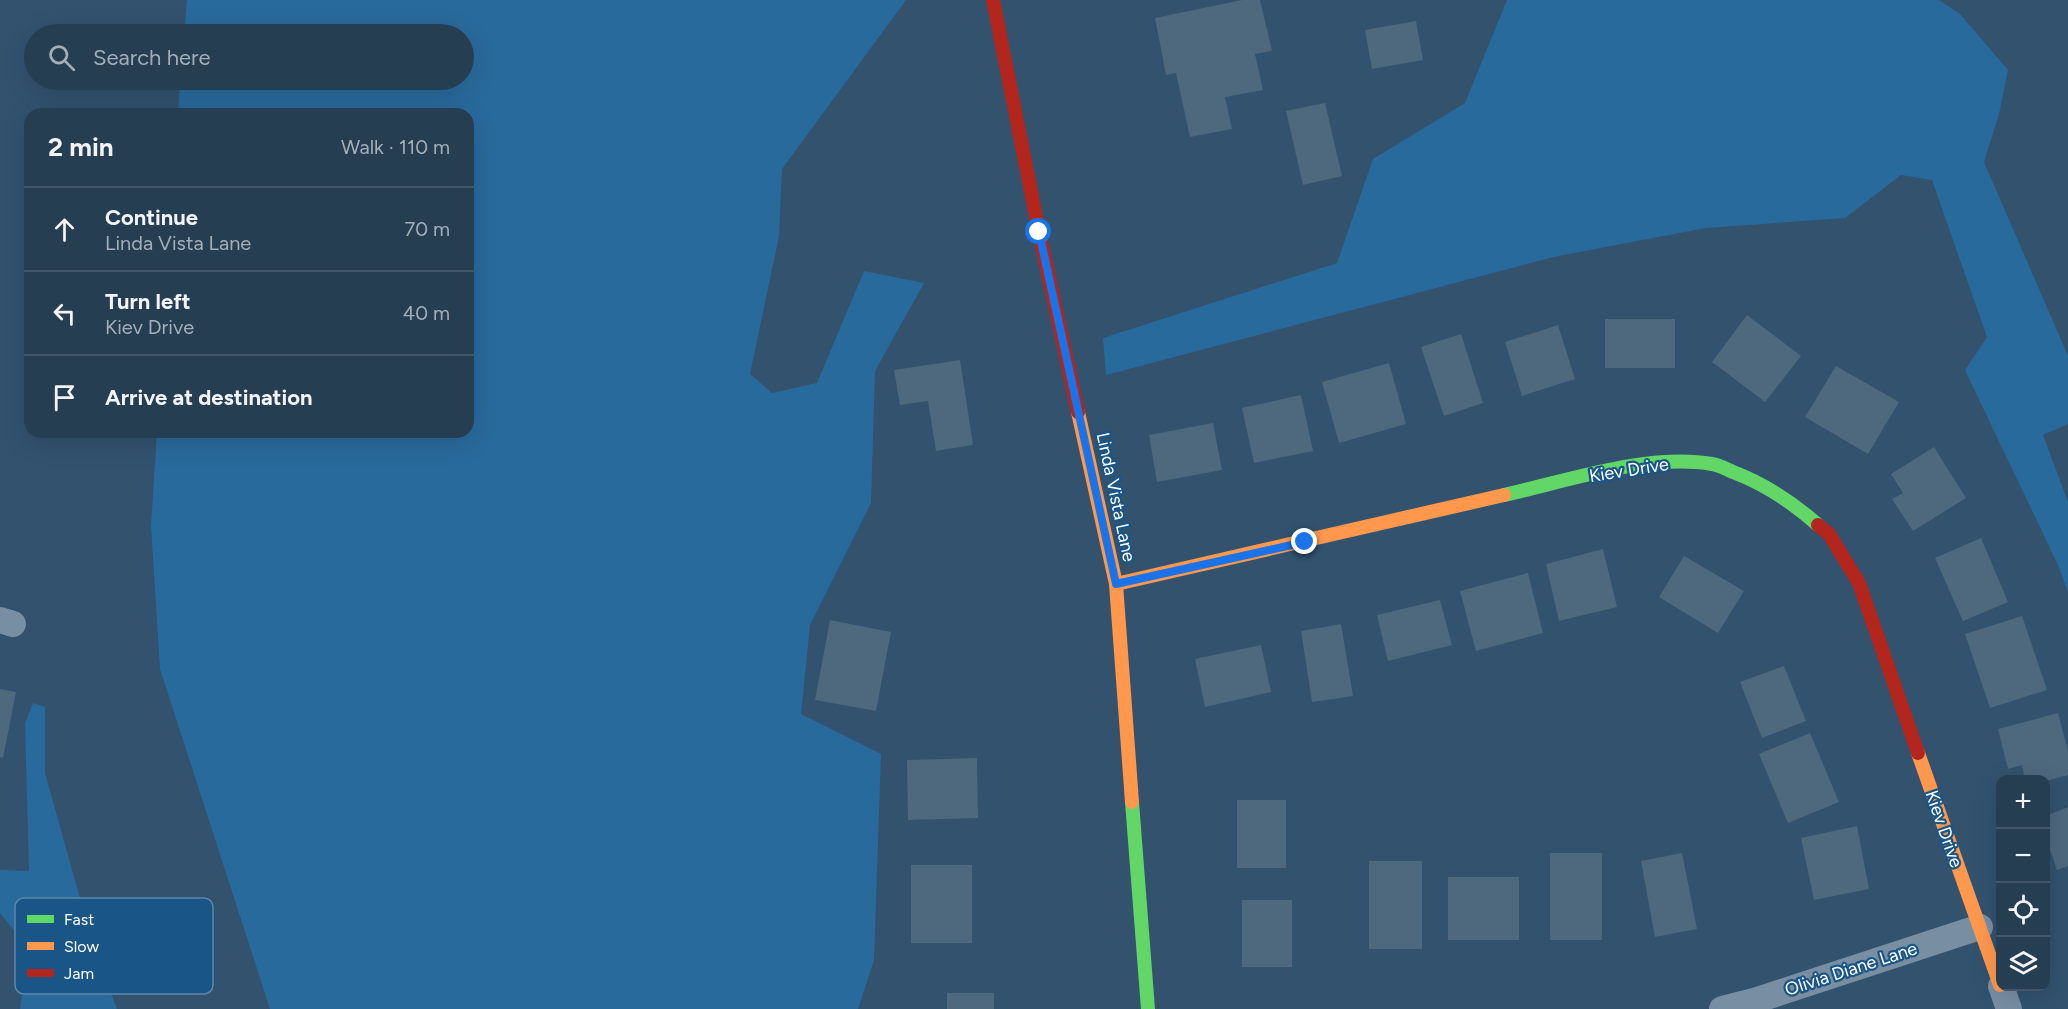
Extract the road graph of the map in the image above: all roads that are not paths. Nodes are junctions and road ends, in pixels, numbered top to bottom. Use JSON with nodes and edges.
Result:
{"nodes":[{"id":1,"x":993,"y":0,"type":"edge"},
{"id":2,"x":1116,"y":584,"type":"junction"},
{"id":3,"x":1980,"y":927,"type":"junction"},
{"id":4,"x":1996,"y":972,"type":"edge"},
{"id":5,"x":2003,"y":991,"type":"edge"},
{"id":6,"x":1148,"y":1009,"type":"edge"},
{"id":7,"x":1722,"y":1009,"type":"edge"},
{"id":8,"x":2009,"y":1009,"type":"edge"}],
"edges":[{"from":1,"to":2,"type":"street","name":"Linda Vista Lane"},
{"from":2,"to":3,"type":"street","name":"Kiev Drive"},
{"from":2,"to":6,"type":"street","name":"Linda Vista Lane"},
{"from":3,"to":4,"type":"street","name":"Kiev Drive"},
{"from":3,"to":7,"type":"street","name":"Olivia Diane Lane"},
{"from":5,"to":8,"type":"street","name":"Kiev Drive"}]}
